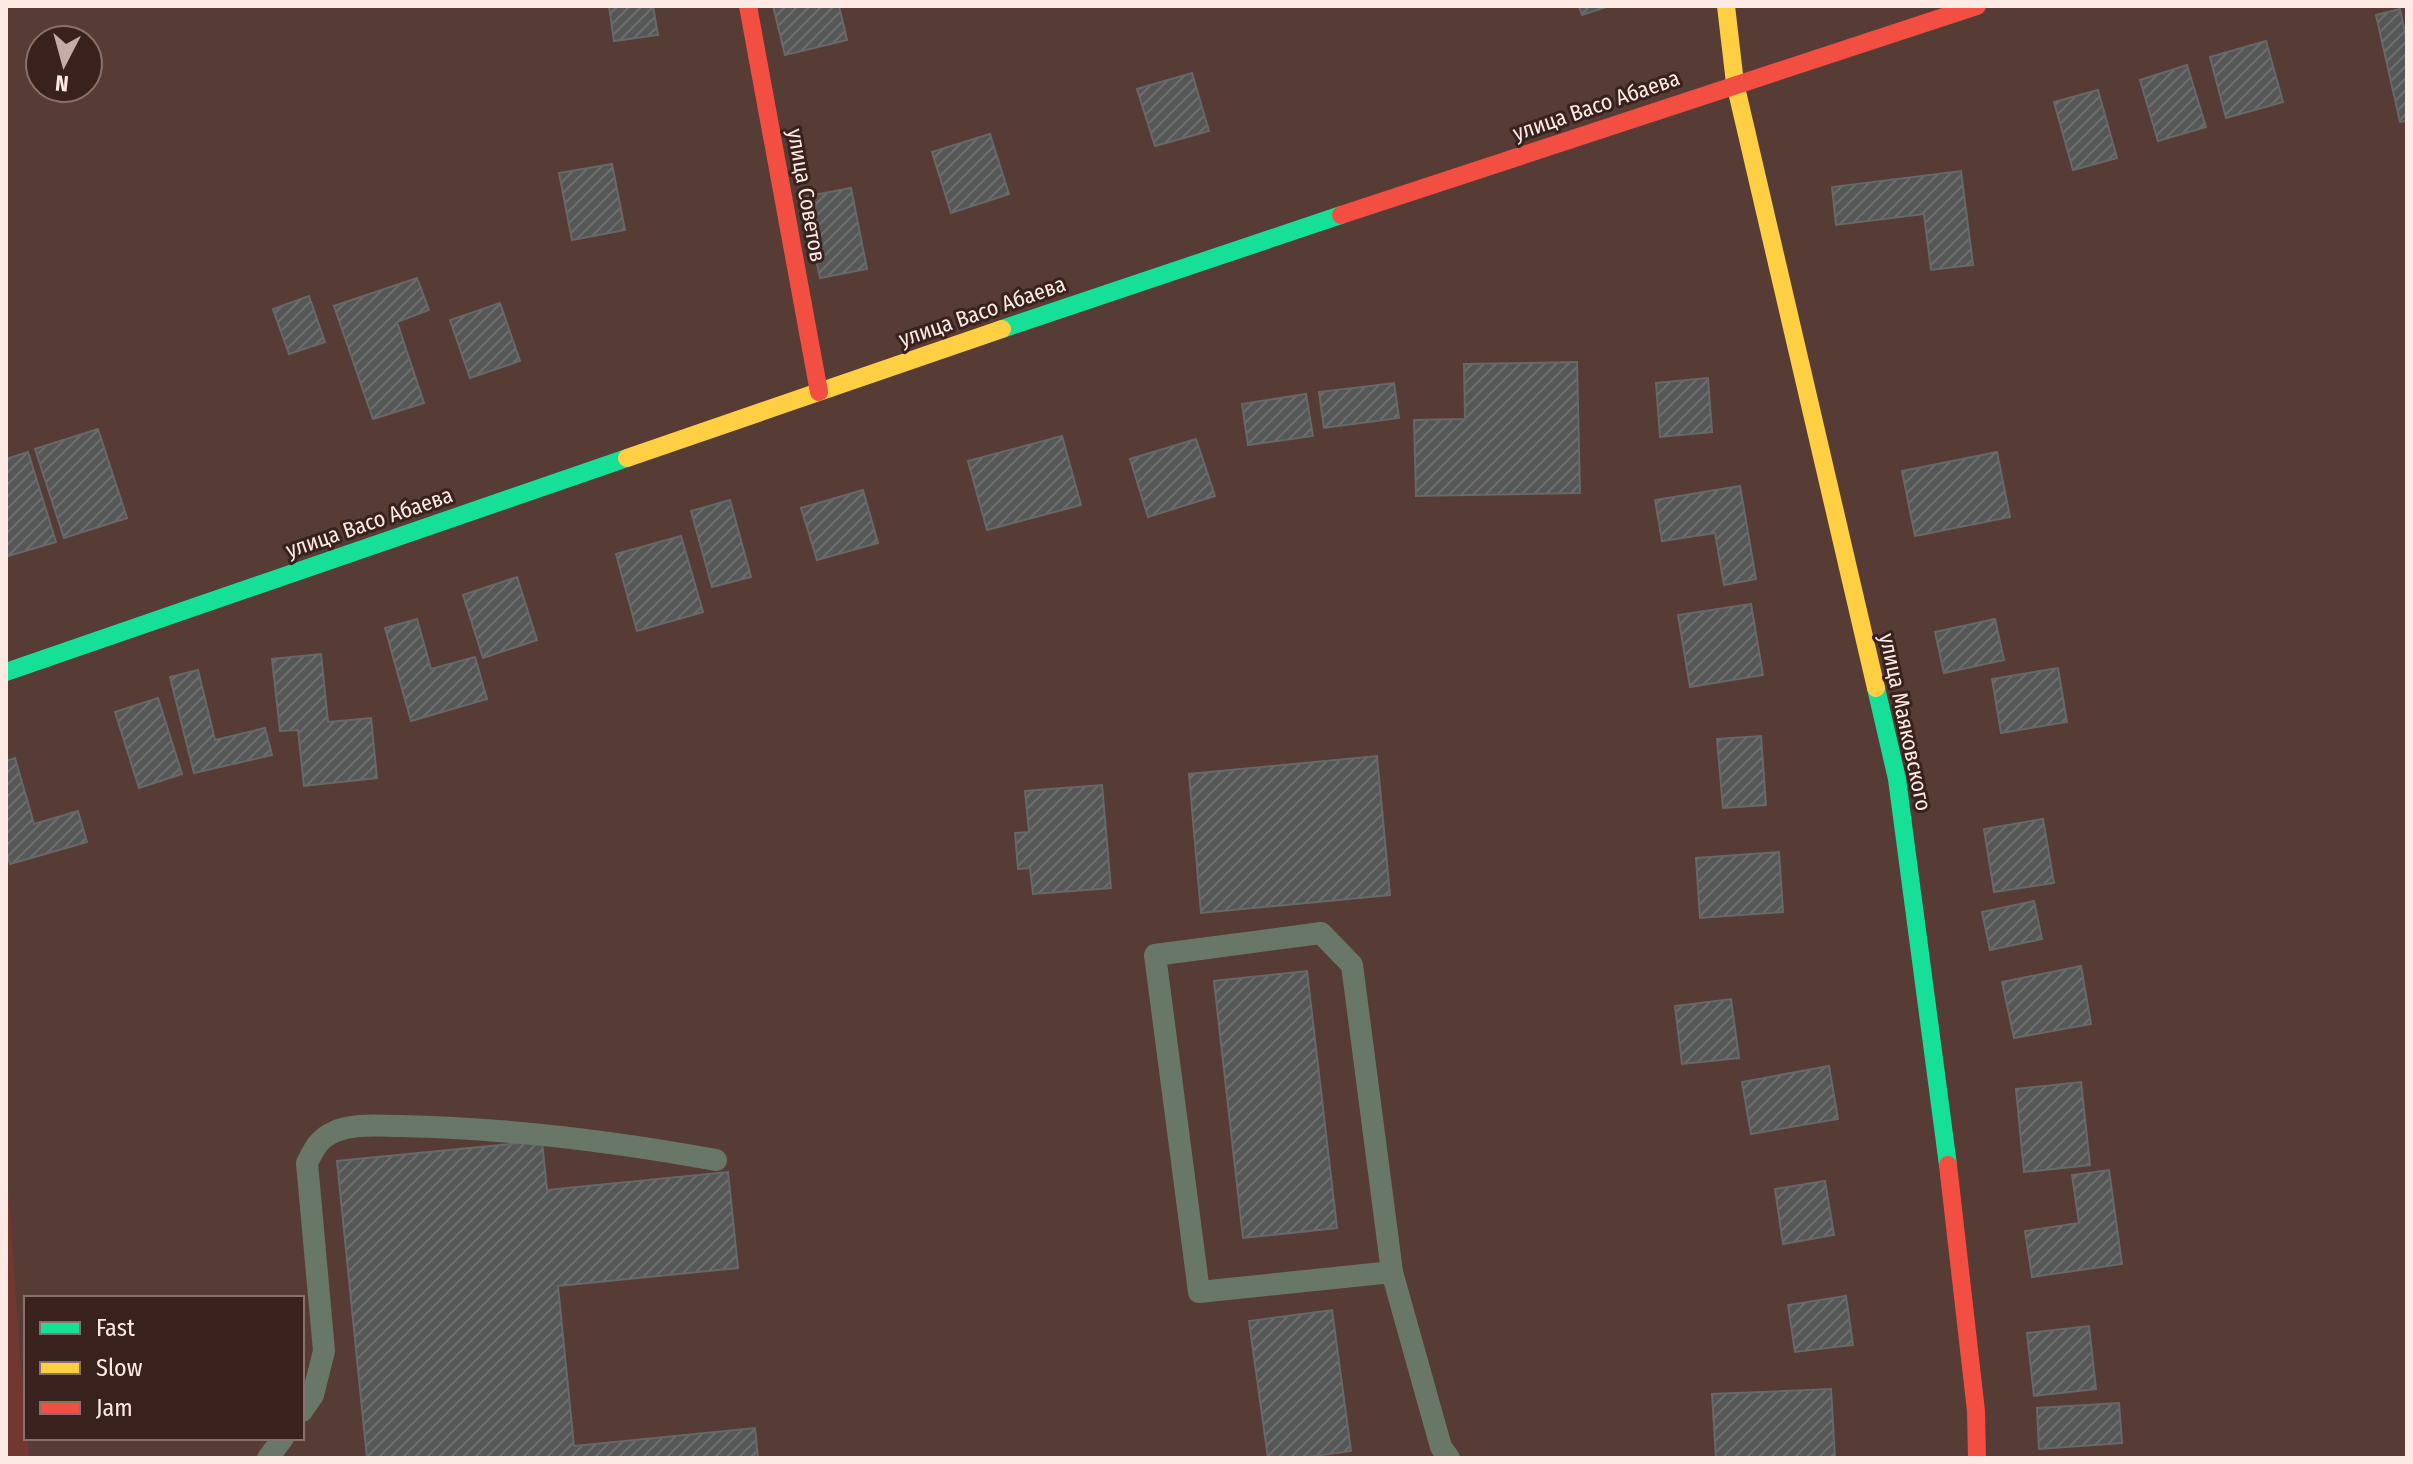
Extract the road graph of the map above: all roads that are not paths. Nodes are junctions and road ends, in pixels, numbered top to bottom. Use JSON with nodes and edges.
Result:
{"nodes":[{"id":1,"x":748,"y":6,"type":"edge"},
{"id":2,"x":1726,"y":6,"type":"edge"},
{"id":3,"x":1977,"y":6,"type":"edge"},
{"id":4,"x":1735,"y":83,"type":"junction"},
{"id":5,"x":819,"y":392,"type":"junction"},
{"id":6,"x":6,"y":672,"type":"edge"},
{"id":7,"x":716,"y":1160,"type":"dead end"},
{"id":8,"x":1392,"y":1272,"type":"junction"},
{"id":9,"x":304,"y":1408,"type":"edge"},
{"id":10,"x":282,"y":1440,"type":"edge"},
{"id":11,"x":268,"y":1458,"type":"edge"},
{"id":12,"x":1449,"y":1458,"type":"edge"},
{"id":13,"x":1977,"y":1458,"type":"edge"}],
"edges":[{"from":1,"to":5,"type":"main road","name":"улица Советов"},
{"from":2,"to":4,"type":"main road","name":"улица Маяковского"},
{"from":3,"to":4,"type":"main road","name":"улица Васо Абаева"},
{"from":4,"to":5,"type":"main road","name":"улица Васо Абаева"},
{"from":4,"to":13,"type":"main road","name":"улица Маяковского"},
{"from":5,"to":6,"type":"main road","name":"улица Васо Абаева"},
{"from":7,"to":9,"type":"lane"},
{"from":8,"to":8,"type":"lane"},
{"from":8,"to":12,"type":"lane"},
{"from":10,"to":11,"type":"lane"}]}
